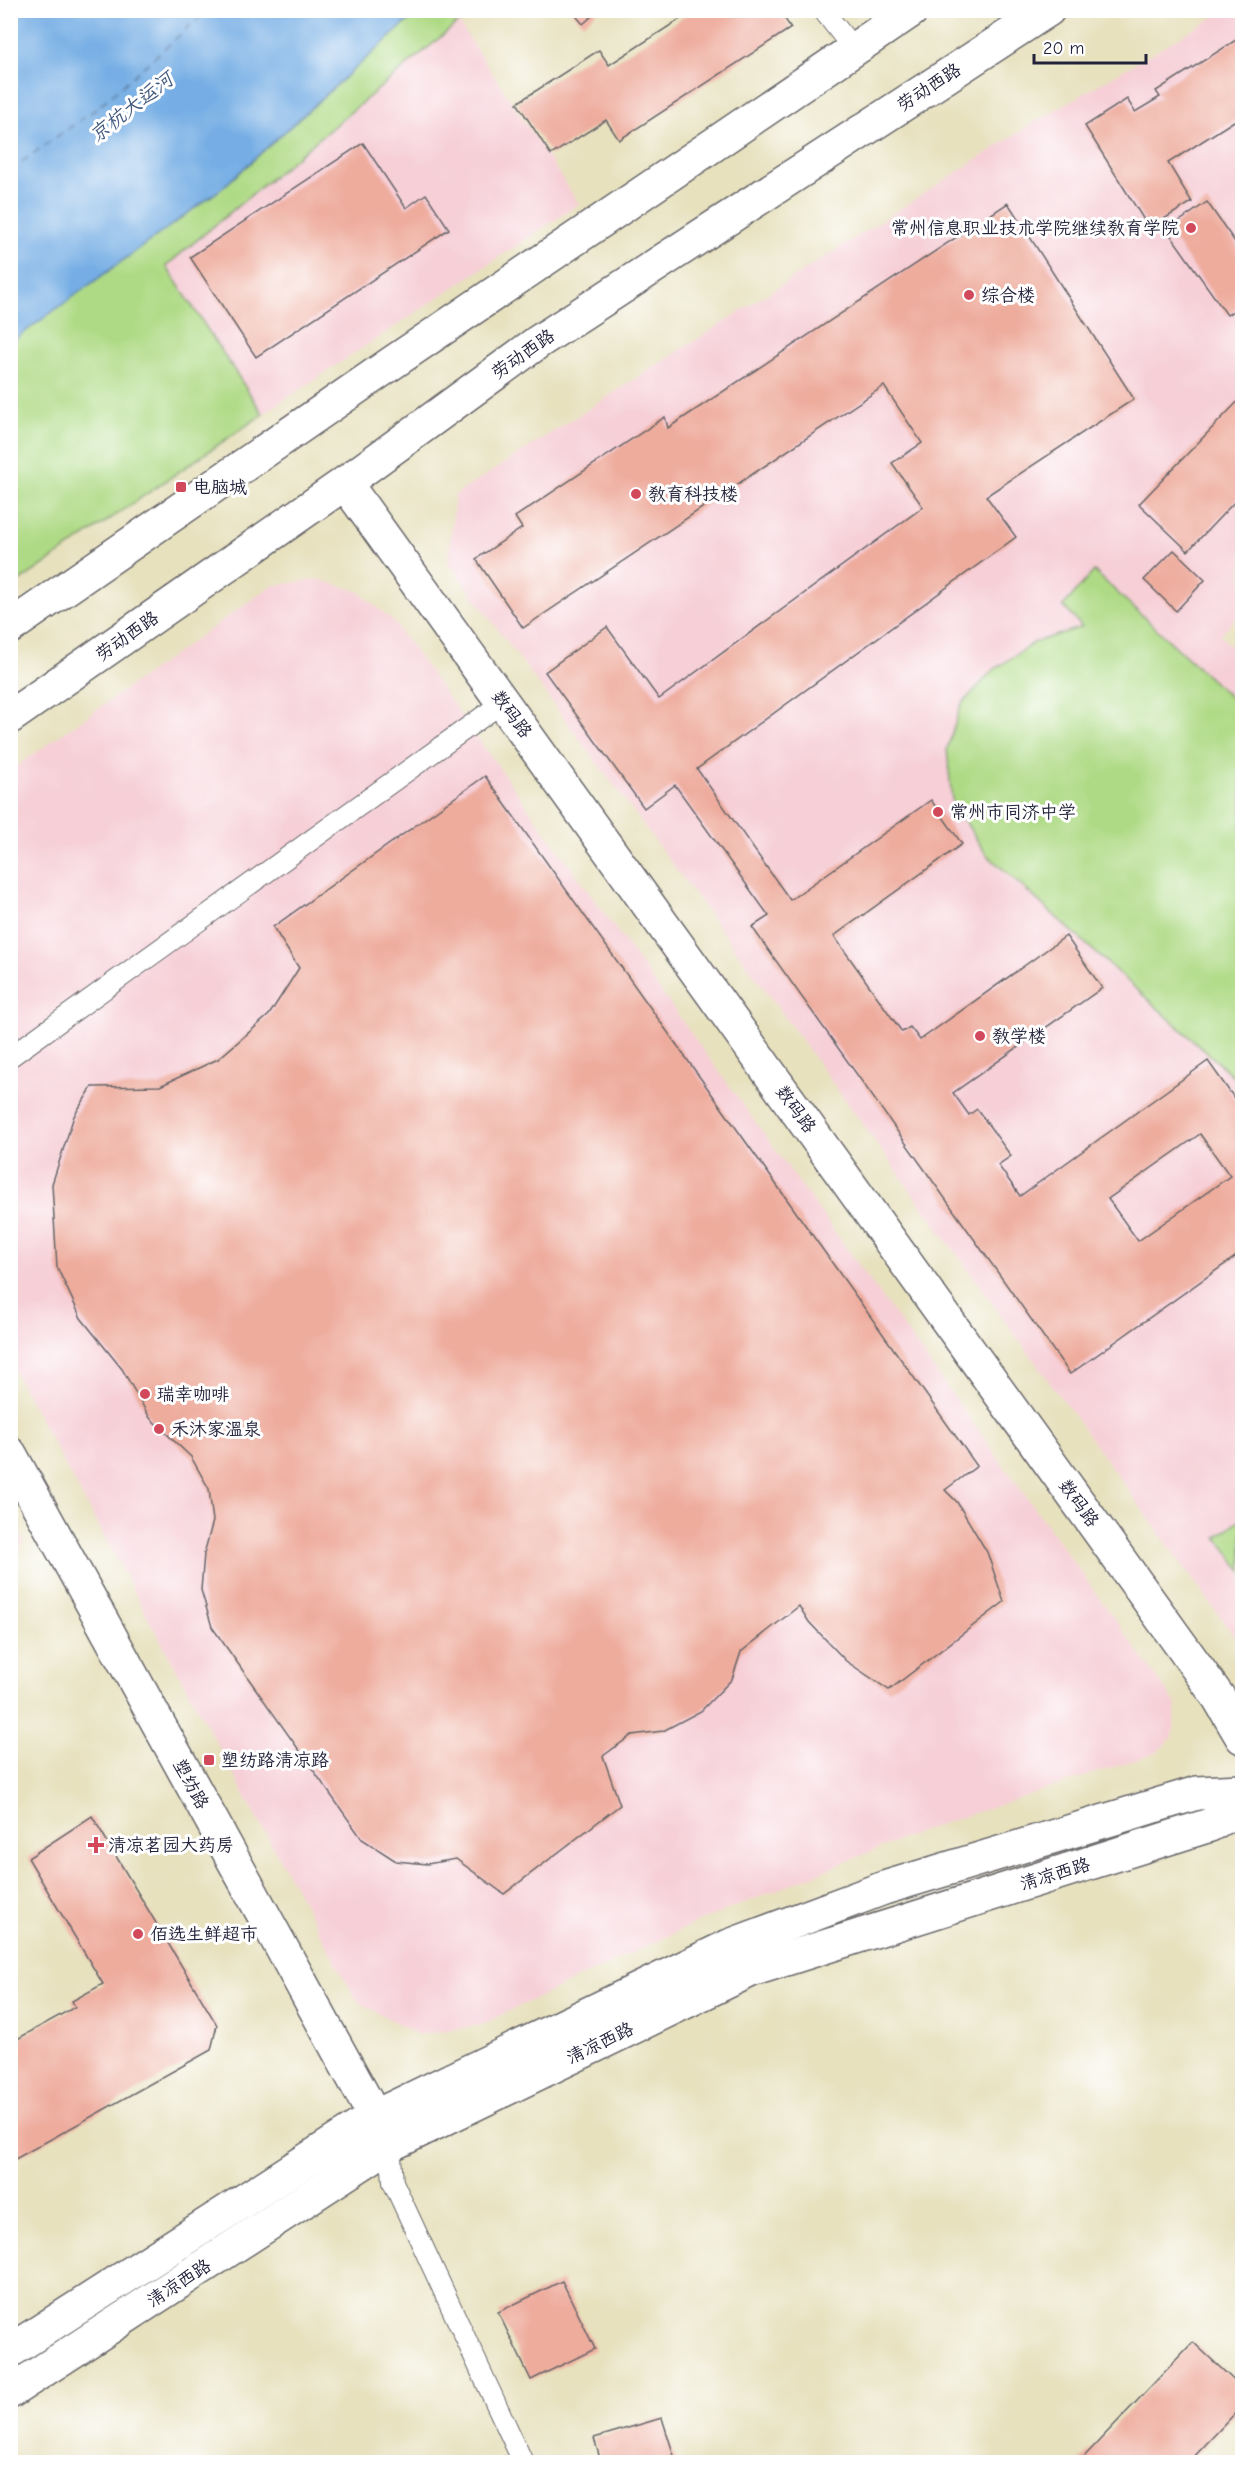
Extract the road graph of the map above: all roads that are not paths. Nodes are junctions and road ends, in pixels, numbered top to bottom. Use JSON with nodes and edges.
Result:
{"nodes":[{"id":1,"x":824,"y":10,"type":"edge"},
{"id":2,"x":912,"y":10,"type":"edge"},
{"id":3,"x":1048,"y":10,"type":"edge"},
{"id":4,"x":854,"y":50,"type":"junction"},
{"id":5,"x":345,"y":483,"type":"junction"},
{"id":6,"x":10,"y":627,"type":"edge"},
{"id":7,"x":503,"y":702,"type":"junction"},
{"id":8,"x":10,"y":717,"type":"edge"},
{"id":9,"x":10,"y":1057,"type":"edge"},
{"id":10,"x":10,"y":1454,"type":"edge"},
{"id":11,"x":1242,"y":1737,"type":"edge"},
{"id":12,"x":1242,"y":1791,"type":"edge"},
{"id":13,"x":1242,"y":1806,"type":"edge"},
{"id":14,"x":382,"y":2131,"type":"junction"},
{"id":15,"x":10,"y":2351,"type":"edge"},
{"id":16,"x":10,"y":2392,"type":"edge"},
{"id":17,"x":523,"y":2463,"type":"edge"}],
"edges":[{"from":1,"to":4,"type":"lane"},
{"from":2,"to":4,"type":"street"},
{"from":3,"to":5,"type":"street","name":"劳动西路"},
{"from":4,"to":6,"type":"street"},
{"from":5,"to":7,"type":"street","name":"数码路"},
{"from":5,"to":8,"type":"street","name":"劳动西路"},
{"from":7,"to":9,"type":"lane"},
{"from":7,"to":11,"type":"street","name":"数码路"},
{"from":10,"to":14,"type":"street","name":"塑纺路"},
{"from":12,"to":14,"type":"street","name":"清凉西路"},
{"from":13,"to":14,"type":"street","name":"清凉西路"},
{"from":14,"to":15,"type":"street","name":"清凉西路"},
{"from":14,"to":16,"type":"street","name":"清凉西路"},
{"from":14,"to":17,"type":"lane"}]}
